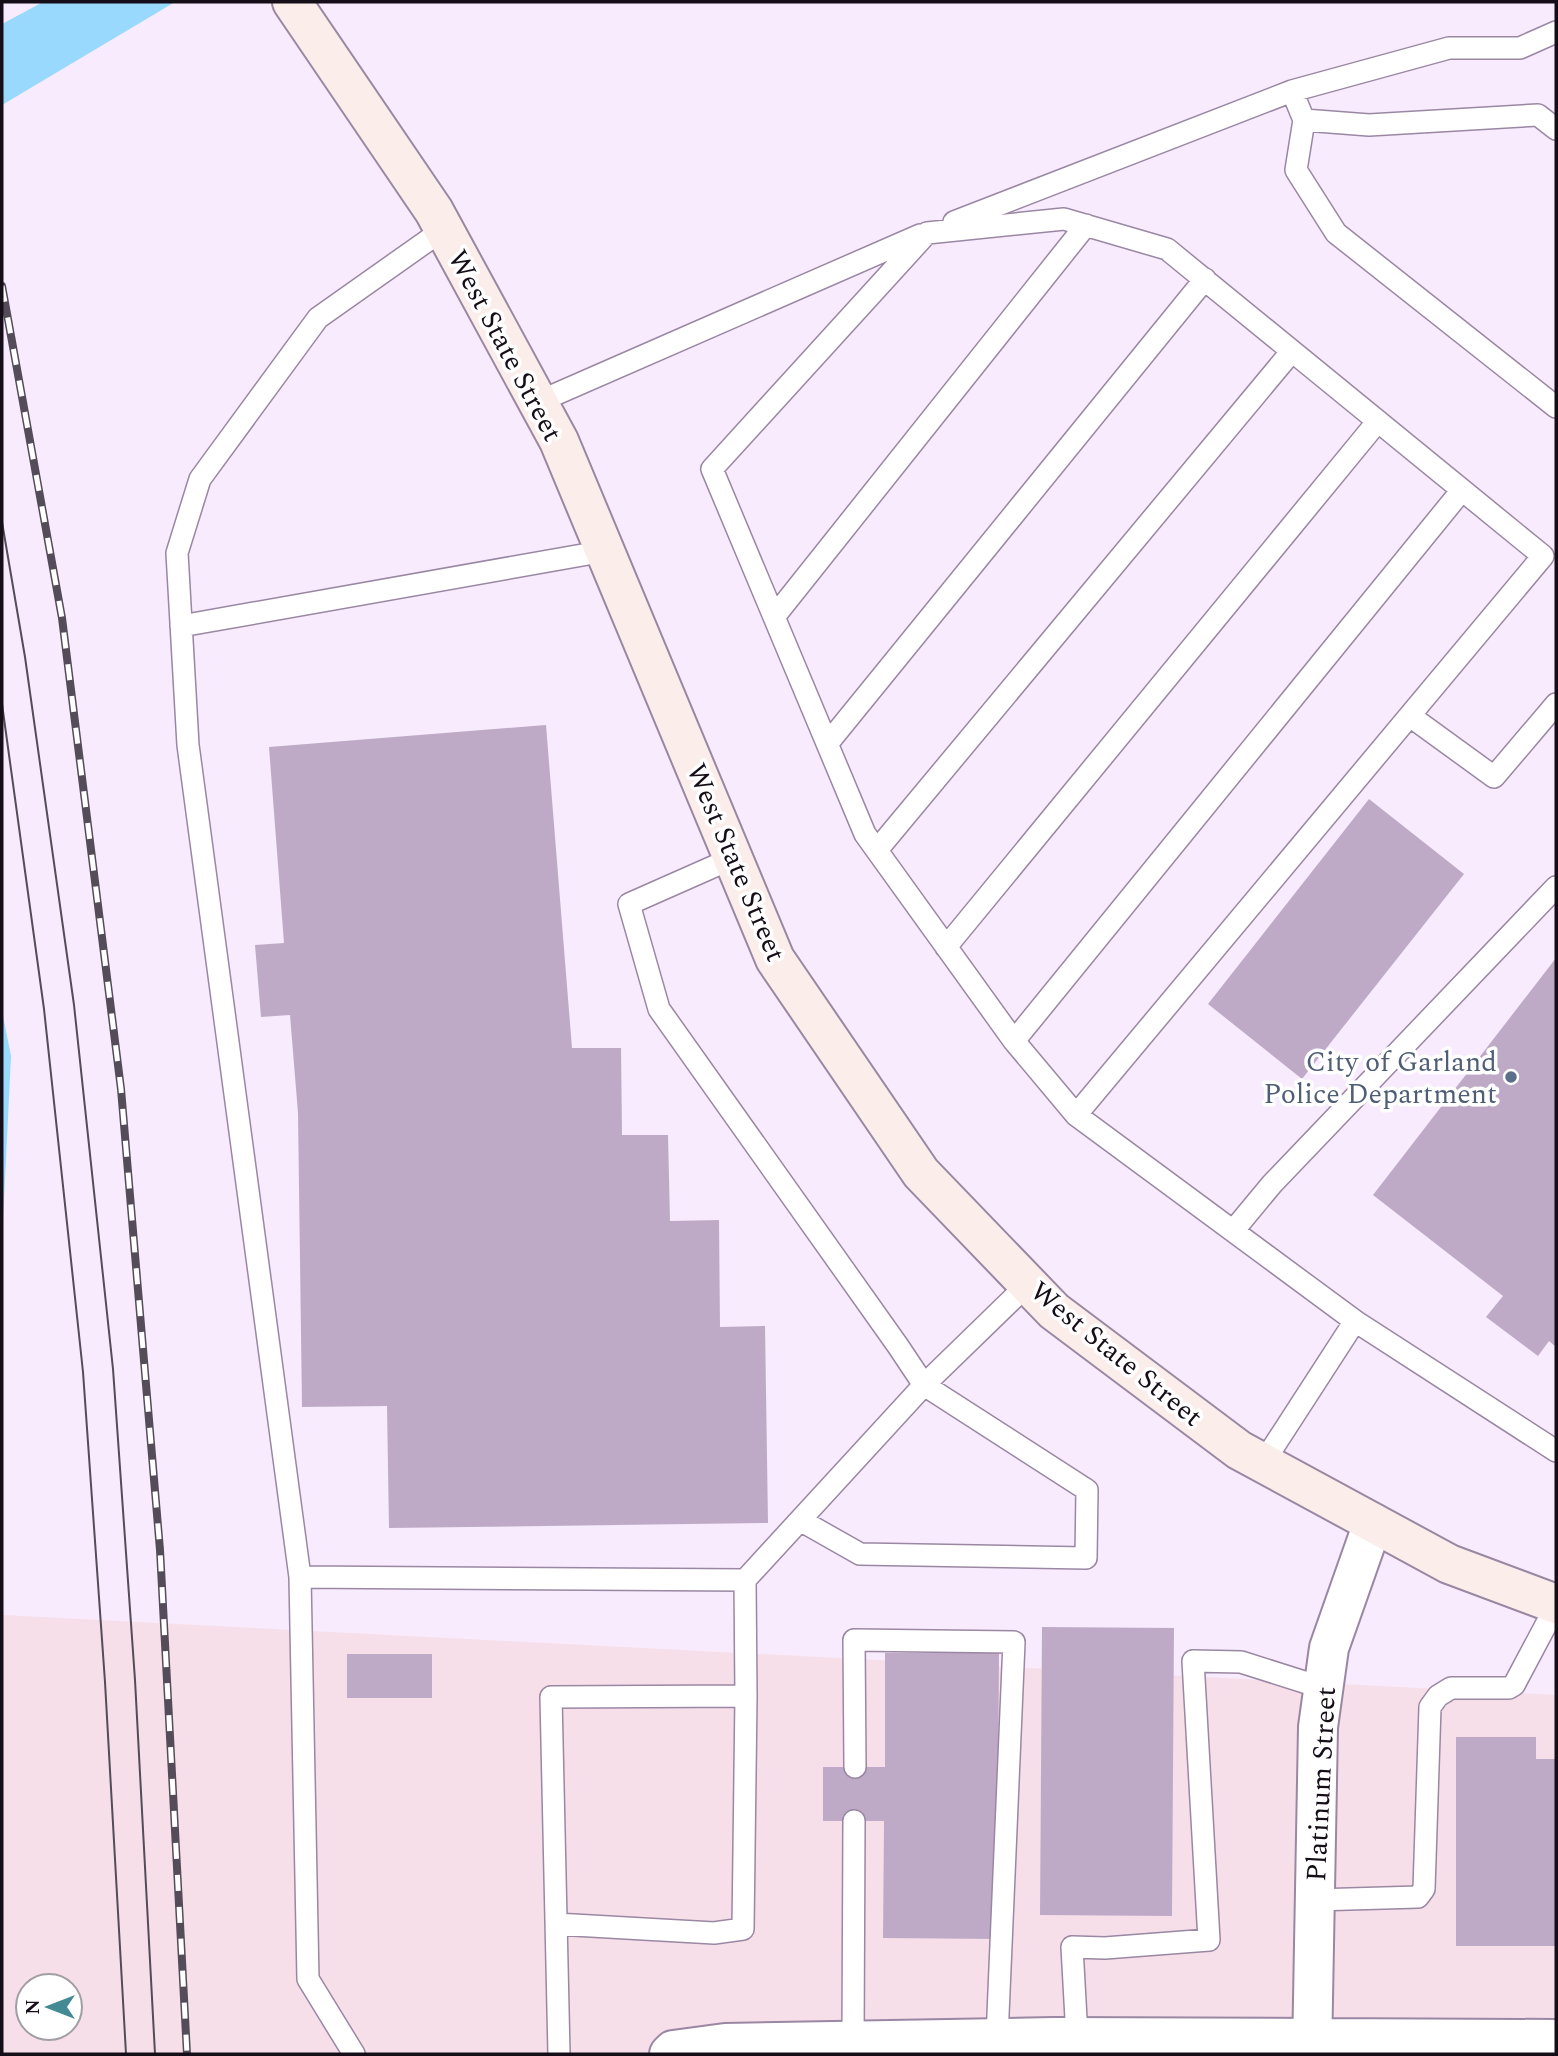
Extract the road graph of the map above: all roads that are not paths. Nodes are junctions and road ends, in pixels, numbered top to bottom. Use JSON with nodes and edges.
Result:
{"nodes":[{"id":1,"x":292,"y":2,"type":"edge"},
{"id":2,"x":1556,"y":32,"type":"edge"},
{"id":3,"x":1292,"y":91,"type":"junction"},
{"id":4,"x":1304,"y":120,"type":"junction"},
{"id":5,"x":1556,"y":129,"type":"edge"},
{"id":6,"x":1086,"y":225,"type":"junction"},
{"id":7,"x":444,"y":229,"type":"junction"},
{"id":8,"x":927,"y":233,"type":"junction"},
{"id":9,"x":1205,"y":279,"type":"junction"},
{"id":10,"x":1292,"y":351,"type":"junction"},
{"id":11,"x":538,"y":402,"type":"junction"},
{"id":12,"x":1556,"y":407,"type":"edge"},
{"id":13,"x":1378,"y":421,"type":"junction"},
{"id":14,"x":1462,"y":489,"type":"junction"},
{"id":15,"x":605,"y":551,"type":"junction"},
{"id":16,"x":1550,"y":562,"type":"edge"},
{"id":17,"x":774,"y":617,"type":"junction"},
{"id":18,"x":181,"y":626,"type":"junction"},
{"id":19,"x":1556,"y":704,"type":"edge"},
{"id":20,"x":1410,"y":716,"type":"junction"},
{"id":21,"x":828,"y":743,"type":"junction"},
{"id":22,"x":877,"y":850,"type":"junction"},
{"id":23,"x":733,"y":858,"type":"junction"},
{"id":24,"x":1556,"y":887,"type":"edge"},
{"id":25,"x":946,"y":947,"type":"junction"},
{"id":26,"x":1014,"y":1041,"type":"junction"},
{"id":27,"x":1076,"y":1115,"type":"junction"},
{"id":28,"x":1233,"y":1231,"type":"junction"},
{"id":29,"x":1028,"y":1284,"type":"junction"},
{"id":30,"x":1355,"y":1321,"type":"junction"},
{"id":31,"x":924,"y":1385,"type":"junction"},
{"id":32,"x":1556,"y":1451,"type":"edge"},
{"id":33,"x":1263,"y":1463,"type":"junction"},
{"id":34,"x":800,"y":1520,"type":"junction"},
{"id":35,"x":1373,"y":1522,"type":"junction"},
{"id":36,"x":300,"y":1577,"type":"junction"},
{"id":37,"x":745,"y":1580,"type":"junction"},
{"id":38,"x":1556,"y":1605,"type":"edge"},
{"id":39,"x":1323,"y":1688,"type":"junction"},
{"id":40,"x":746,"y":1696,"type":"junction"},
{"id":41,"x":855,"y":1767,"type":"dead end"},
{"id":42,"x":854,"y":1821,"type":"dead end"},
{"id":43,"x":1315,"y":1900,"type":"junction"},
{"id":44,"x":556,"y":1924,"type":"junction"},
{"id":45,"x":1077,"y":2037,"type":"junction"},
{"id":46,"x":997,"y":2038,"type":"junction"},
{"id":47,"x":1556,"y":2039,"type":"edge"},
{"id":48,"x":853,"y":2040,"type":"junction"},
{"id":49,"x":944,"y":2047,"type":"edge"},
{"id":50,"x":1312,"y":2047,"type":"edge"},
{"id":51,"x":671,"y":2052,"type":"edge"},
{"id":52,"x":354,"y":2054,"type":"edge"},
{"id":53,"x":559,"y":2054,"type":"edge"}],
"edges":[{"from":1,"to":7,"type":"street","name":"West State Street"},
{"from":2,"to":3,"type":"lane"},
{"from":3,"to":4,"type":"lane"},
{"from":3,"to":8,"type":"lane"},
{"from":4,"to":5,"type":"lane"},
{"from":4,"to":12,"type":"lane"},
{"from":6,"to":8,"type":"lane"},
{"from":6,"to":9,"type":"lane"},
{"from":6,"to":17,"type":"lane"},
{"from":7,"to":11,"type":"street","name":"West State Street"},
{"from":7,"to":18,"type":"lane"},
{"from":8,"to":11,"type":"lane"},
{"from":8,"to":17,"type":"lane"},
{"from":9,"to":10,"type":"lane"},
{"from":9,"to":21,"type":"lane"},
{"from":10,"to":13,"type":"lane"},
{"from":10,"to":22,"type":"lane"},
{"from":11,"to":15,"type":"street","name":"West State Street"},
{"from":13,"to":14,"type":"lane"},
{"from":13,"to":25,"type":"lane"},
{"from":14,"to":16,"type":"lane"},
{"from":14,"to":26,"type":"lane"},
{"from":15,"to":18,"type":"lane"},
{"from":15,"to":23,"type":"street","name":"West State Street"},
{"from":16,"to":20,"type":"lane"},
{"from":17,"to":21,"type":"lane"},
{"from":18,"to":36,"type":"lane"},
{"from":19,"to":20,"type":"lane"},
{"from":20,"to":27,"type":"lane"},
{"from":21,"to":22,"type":"lane"},
{"from":22,"to":25,"type":"lane"},
{"from":23,"to":29,"type":"street","name":"West State Street"},
{"from":23,"to":31,"type":"lane"},
{"from":24,"to":28,"type":"lane"},
{"from":25,"to":26,"type":"lane"},
{"from":26,"to":27,"type":"lane"},
{"from":27,"to":28,"type":"lane"},
{"from":28,"to":30,"type":"lane"},
{"from":29,"to":31,"type":"lane"},
{"from":29,"to":33,"type":"street","name":"West State Street"},
{"from":30,"to":32,"type":"lane"},
{"from":30,"to":33,"type":"lane"},
{"from":31,"to":34,"type":"lane"},
{"from":31,"to":34,"type":"lane"},
{"from":33,"to":35,"type":"street","name":"West State Street"},
{"from":34,"to":37,"type":"lane"},
{"from":35,"to":38,"type":"street","name":"West State Street"},
{"from":35,"to":39,"type":"street","name":"Platinum Street"},
{"from":36,"to":37,"type":"lane"},
{"from":36,"to":52,"type":"lane"},
{"from":37,"to":40,"type":"lane"},
{"from":38,"to":43,"type":"lane"},
{"from":39,"to":43,"type":"street","name":"Platinum Street"},
{"from":39,"to":45,"type":"lane"},
{"from":40,"to":44,"type":"lane"},
{"from":40,"to":44,"type":"lane"},
{"from":41,"to":46,"type":"lane"},
{"from":42,"to":48,"type":"lane"},
{"from":43,"to":50,"type":"street","name":"Platinum Street"},
{"from":44,"to":53,"type":"lane"},
{"from":45,"to":46,"type":"street"},
{"from":45,"to":50,"type":"street"},
{"from":46,"to":49,"type":"street"},
{"from":47,"to":50,"type":"street"},
{"from":48,"to":49,"type":"street"},
{"from":48,"to":51,"type":"street"}]}
